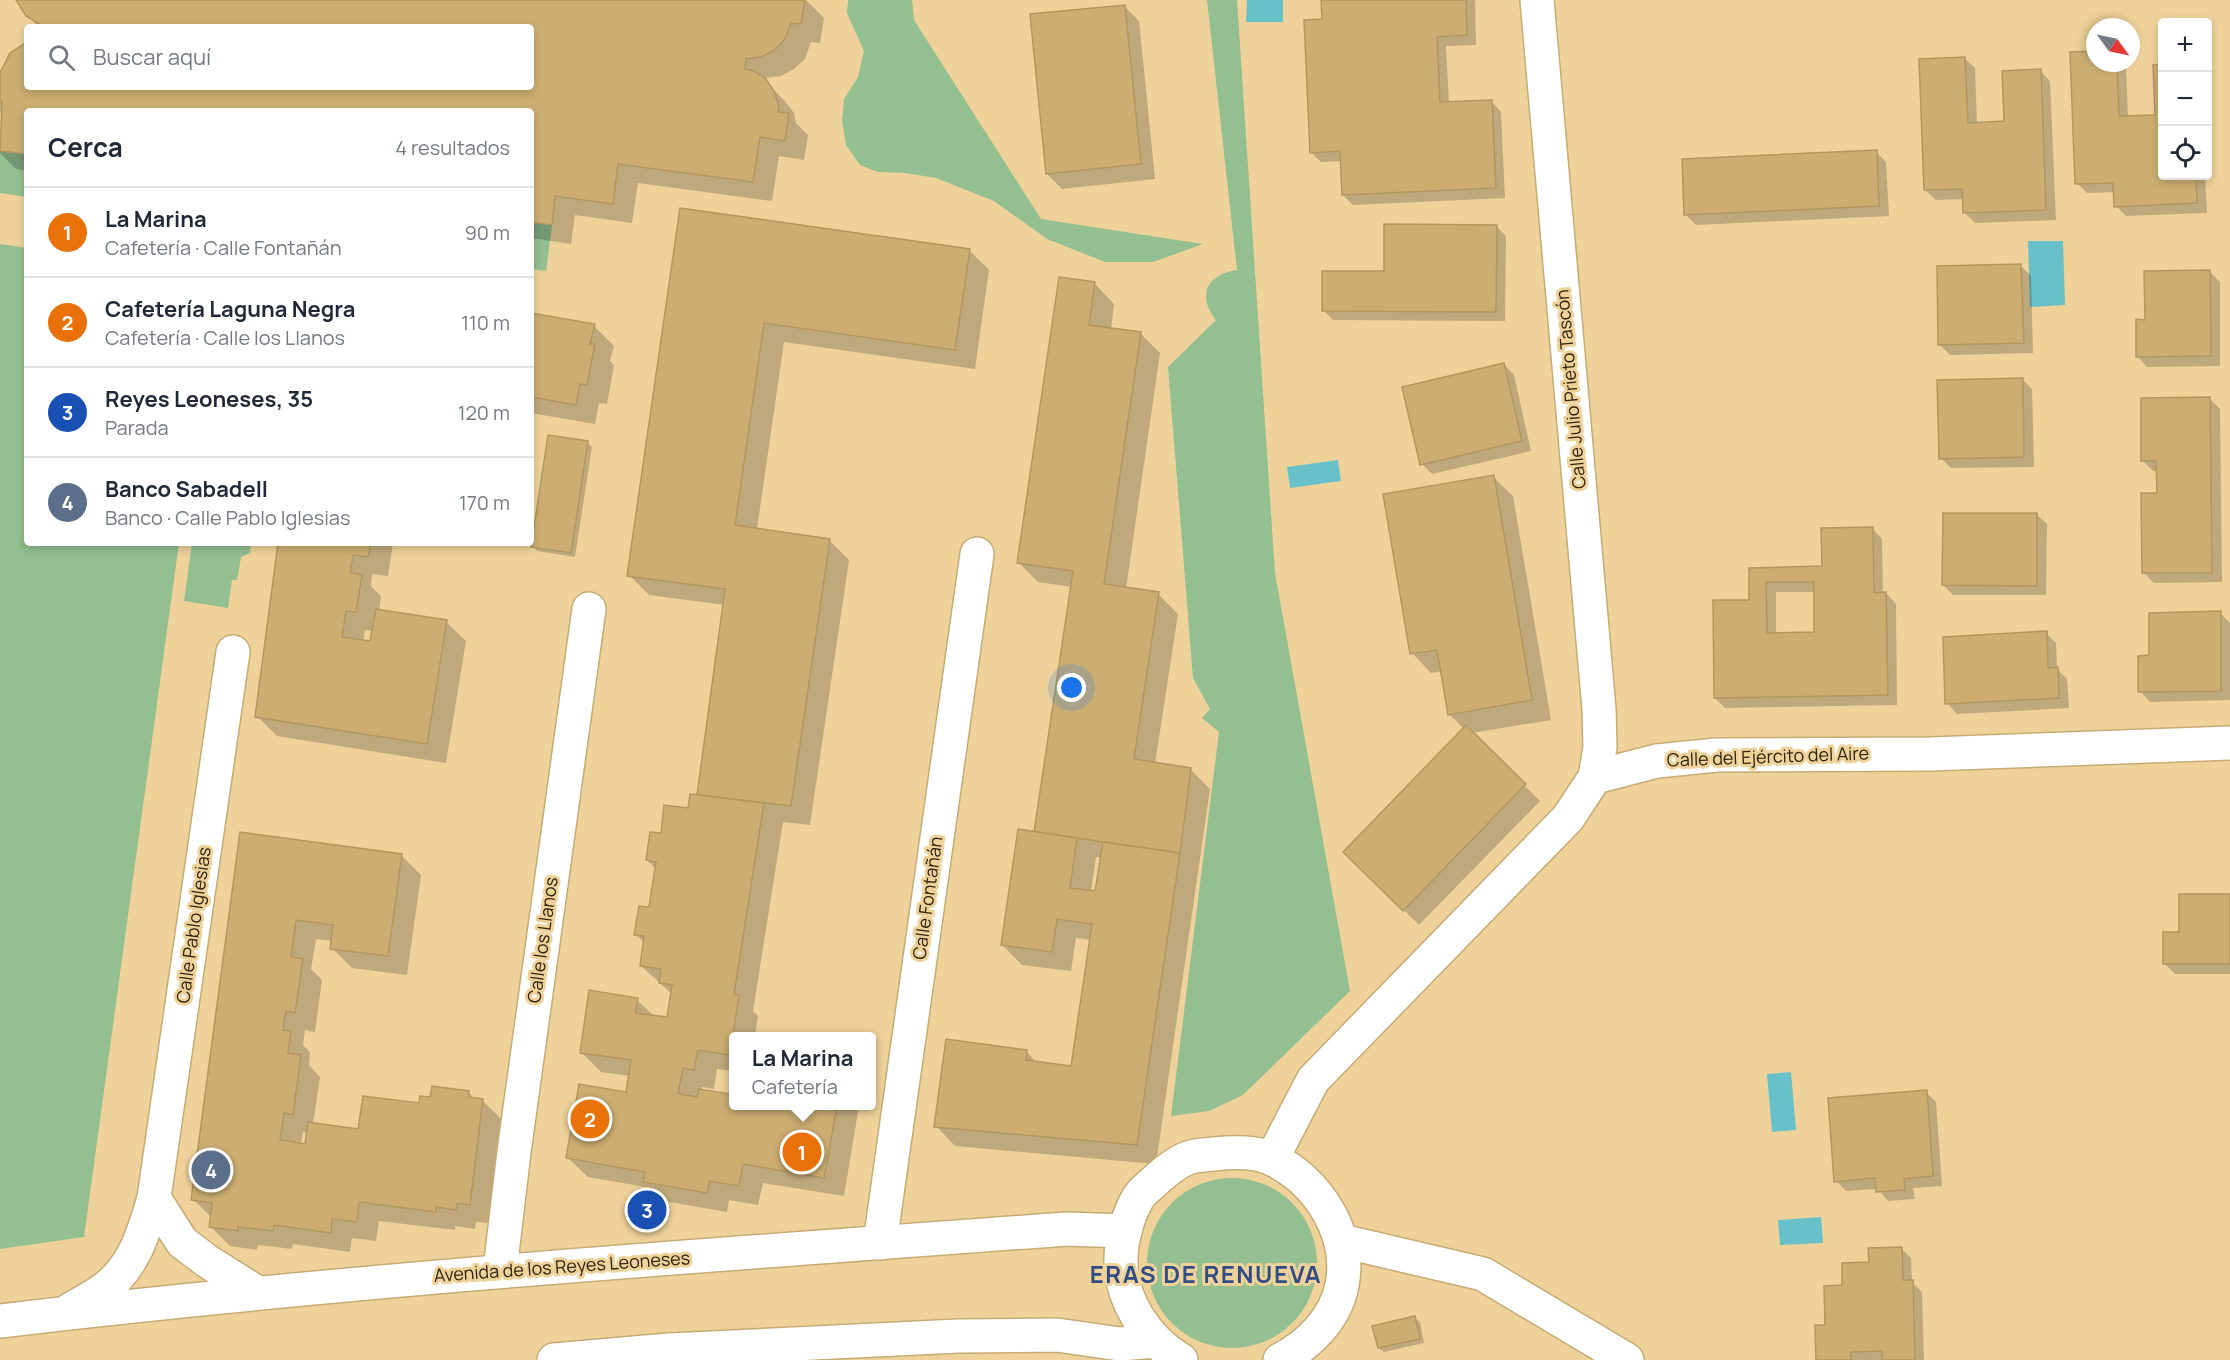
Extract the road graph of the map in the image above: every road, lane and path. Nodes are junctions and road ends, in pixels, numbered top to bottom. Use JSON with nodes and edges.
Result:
{"nodes":[{"id":1,"x":1538,"y":0,"type":"edge"},
{"id":2,"x":977,"y":554,"type":"dead end"},
{"id":3,"x":589,"y":609,"type":"dead end"},
{"id":4,"x":233,"y":652,"type":"dead end"},
{"id":5,"x":2230,"y":743,"type":"edge"},
{"id":6,"x":1595,"y":777,"type":"junction"},
{"id":7,"x":1272,"y":1158,"type":"junction"},
{"id":8,"x":154,"y":1198,"type":"junction"},
{"id":9,"x":1125,"y":1231,"type":"junction"},
{"id":10,"x":1342,"y":1241,"type":"junction"},
{"id":11,"x":880,"y":1243,"type":"junction"},
{"id":12,"x":500,"y":1270,"type":"junction"},
{"id":13,"x":256,"y":1292,"type":"junction"},
{"id":14,"x":65,"y":1313,"type":"junction"},
{"id":15,"x":0,"y":1321,"type":"edge"},
{"id":16,"x":1055,"y":1348,"type":"edge"},
{"id":17,"x":1169,"y":1351,"type":"edge"},
{"id":18,"x":669,"y":1355,"type":"edge"},
{"id":19,"x":554,"y":1360,"type":"edge"},
{"id":20,"x":1280,"y":1360,"type":"edge"},
{"id":21,"x":1627,"y":1360,"type":"edge"}],
"edges":[{"from":1,"to":6,"type":"street","name":"Calle Julio Prieto Tascón"},
{"from":2,"to":11,"type":"street","name":"Calle Fontañán"},
{"from":3,"to":12,"type":"street","name":"Calle los Llanos"},
{"from":4,"to":8,"type":"street","name":"Calle Pablo Iglesias"},
{"from":5,"to":6,"type":"street","name":"Calle del Ejército del Aire"},
{"from":6,"to":7,"type":"street"},
{"from":7,"to":9,"type":"street"},
{"from":7,"to":10,"type":"street"},
{"from":8,"to":13,"type":"street"},
{"from":8,"to":14,"type":"street","name":"Calle Pablo Iglesias"},
{"from":9,"to":11,"type":"street","name":"Avenida de los Reyes Leoneses"},
{"from":9,"to":17,"type":"street"},
{"from":10,"to":20,"type":"street"},
{"from":10,"to":21,"type":"street"},
{"from":11,"to":12,"type":"street","name":"Avenida de los Reyes Leoneses"},
{"from":12,"to":13,"type":"street","name":"Avenida de los Reyes Leoneses"},
{"from":13,"to":14,"type":"street","name":"Avenida de los Reyes Leoneses"},
{"from":14,"to":15,"type":"street","name":"Avenida de los Reyes Leoneses"},
{"from":16,"to":17,"type":"street"},
{"from":16,"to":18,"type":"street"},
{"from":18,"to":19,"type":"street"}]}
